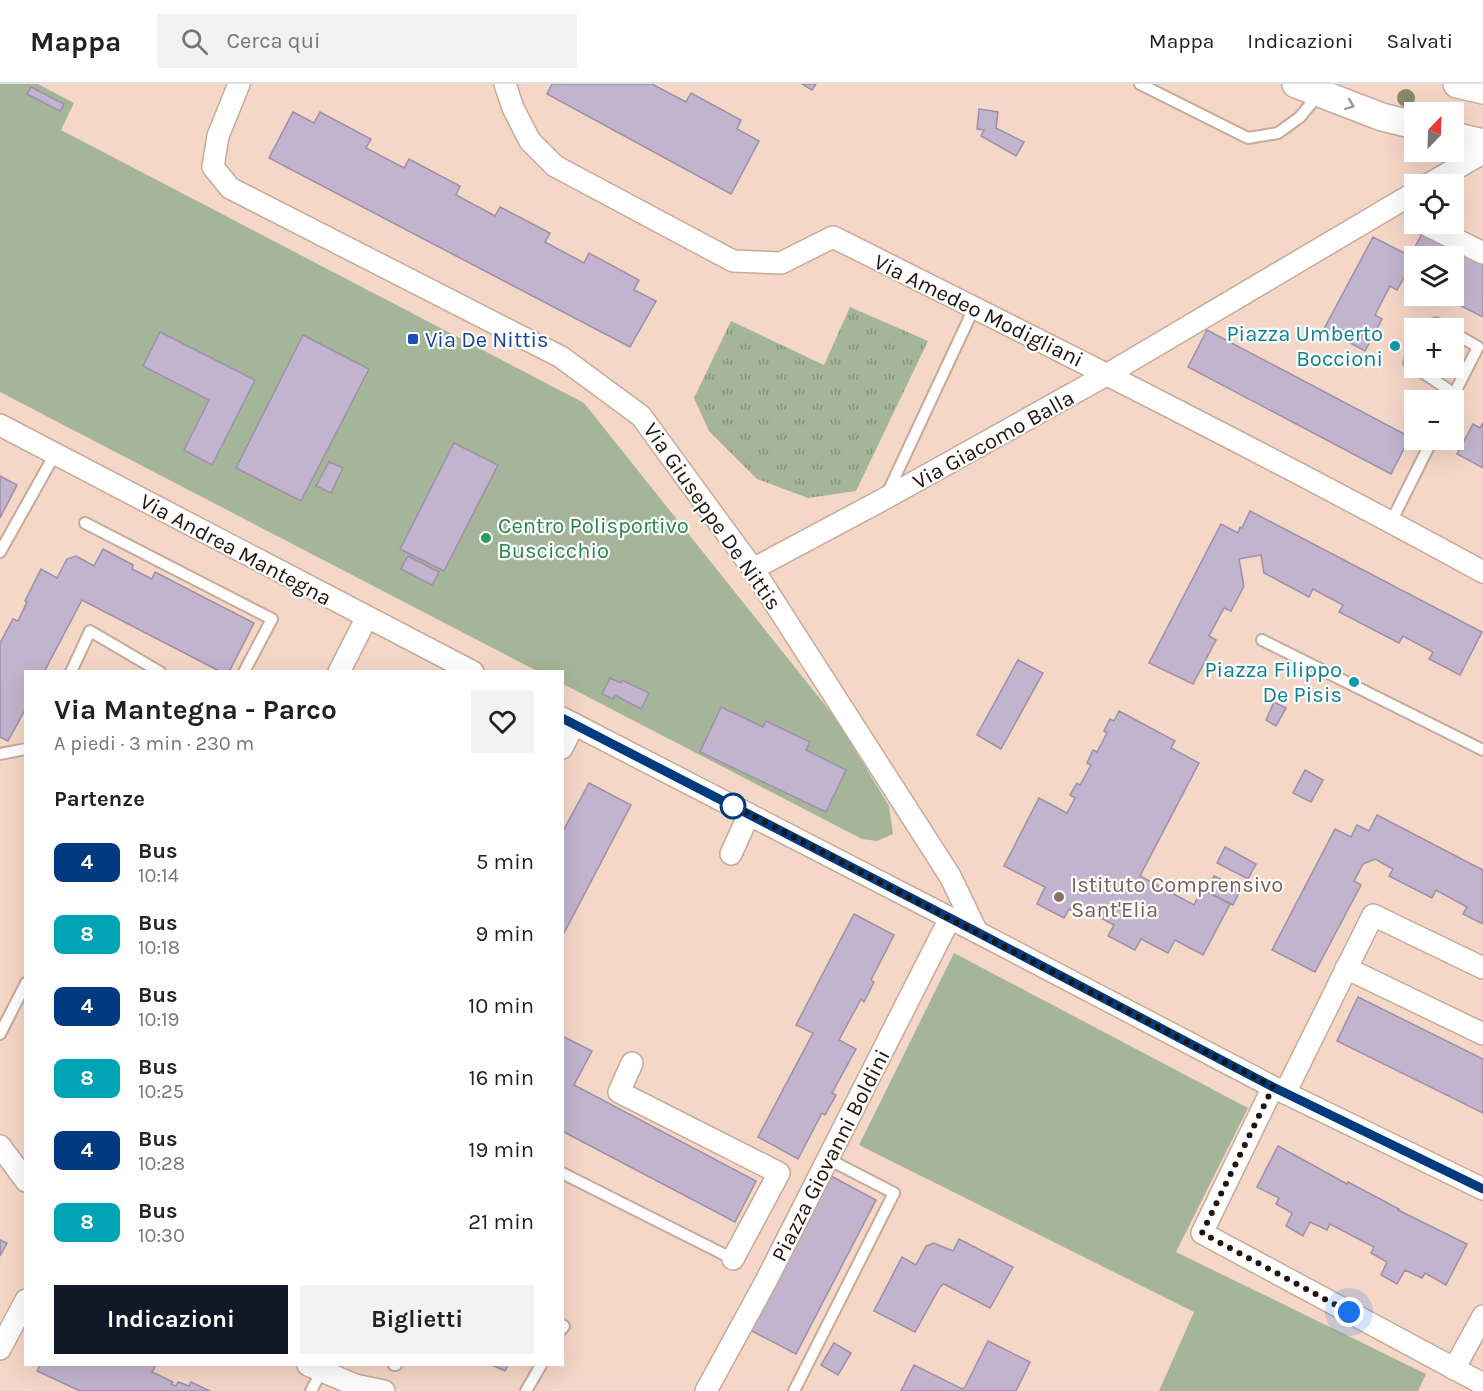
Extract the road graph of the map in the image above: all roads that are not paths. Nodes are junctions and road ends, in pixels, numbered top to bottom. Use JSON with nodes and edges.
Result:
{"nodes":[{"id":1,"x":239,"y":84,"type":"edge"},
{"id":2,"x":506,"y":84,"type":"edge"},
{"id":3,"x":1140,"y":84,"type":"edge"},
{"id":4,"x":1457,"y":84,"type":"edge"},
{"id":5,"x":1308,"y":89,"type":"edge"},
{"id":6,"x":1483,"y":90,"type":"edge"},
{"id":7,"x":1404,"y":122,"type":"edge"},
{"id":8,"x":1464,"y":138,"type":"edge"},
{"id":9,"x":1483,"y":143,"type":"edge"},
{"id":10,"x":1483,"y":153,"type":"edge"},
{"id":11,"x":1446,"y":174,"type":"edge"},
{"id":12,"x":1404,"y":199,"type":"edge"},
{"id":13,"x":1392,"y":206,"type":"junction"},
{"id":14,"x":1404,"y":213,"type":"edge"},
{"id":15,"x":1445,"y":234,"type":"edge"},
{"id":16,"x":1483,"y":253,"type":"edge"},
{"id":17,"x":974,"y":308,"type":"junction"},
{"id":18,"x":1464,"y":339,"type":"edge"},
{"id":19,"x":1108,"y":374,"type":"junction"},
{"id":20,"x":1464,"y":375,"type":"edge"},
{"id":21,"x":1429,"y":378,"type":"edge"},
{"id":22,"x":1444,"y":390,"type":"edge"},
{"id":23,"x":0,"y":425,"type":"edge"},
{"id":24,"x":1427,"y":450,"type":"edge"},
{"id":25,"x":55,"y":454,"type":"junction"},
{"id":26,"x":884,"y":499,"type":"junction"},
{"id":27,"x":1391,"y":522,"type":"junction"},
{"id":28,"x":85,"y":523,"type":"dead end"},
{"id":29,"x":0,"y":552,"type":"edge"},
{"id":30,"x":753,"y":569,"type":"junction"},
{"id":31,"x":1483,"y":572,"type":"edge"},
{"id":32,"x":367,"y":617,"type":"junction"},
{"id":33,"x":1262,"y":640,"type":"dead end"},
{"id":34,"x":72,"y":670,"type":"edge"},
{"id":35,"x":157,"y":670,"type":"edge"},
{"id":36,"x":245,"y":670,"type":"edge"},
{"id":37,"x":340,"y":670,"type":"edge"},
{"id":38,"x":469,"y":670,"type":"edge"},
{"id":39,"x":568,"y":722,"type":"edge"},
{"id":40,"x":564,"y":739,"type":"edge"},
{"id":41,"x":24,"y":749,"type":"edge"},
{"id":42,"x":1483,"y":750,"type":"edge"},
{"id":43,"x":0,"y":754,"type":"edge"},
{"id":44,"x":749,"y":814,"type":"junction"},
{"id":45,"x":731,"y":854,"type":"dead end"},
{"id":46,"x":950,"y":918,"type":"junction"},
{"id":47,"x":977,"y":932,"type":"junction"},
{"id":48,"x":1346,"y":968,"type":"junction"},
{"id":49,"x":1483,"y":968,"type":"edge"},
{"id":50,"x":24,"y":987,"type":"edge"},
{"id":51,"x":0,"y":1034,"type":"edge"},
{"id":52,"x":1483,"y":1034,"type":"edge"},
{"id":53,"x":632,"y":1063,"type":"dead end"},
{"id":54,"x":1279,"y":1090,"type":"junction"},
{"id":55,"x":0,"y":1146,"type":"edge"},
{"id":56,"x":828,"y":1159,"type":"junction"},
{"id":57,"x":564,"y":1174,"type":"edge"},
{"id":58,"x":24,"y":1177,"type":"edge"},
{"id":59,"x":1483,"y":1189,"type":"edge"},
{"id":60,"x":733,"y":1259,"type":"joint"},
{"id":61,"x":24,"y":1304,"type":"edge"},
{"id":62,"x":1483,"y":1316,"type":"edge"},
{"id":63,"x":0,"y":1349,"type":"edge"},
{"id":64,"x":540,"y":1366,"type":"edge"},
{"id":65,"x":314,"y":1368,"type":"edge"},
{"id":66,"x":1454,"y":1369,"type":"junction"},
{"id":67,"x":1483,"y":1384,"type":"edge"},
{"id":68,"x":311,"y":1391,"type":"edge"},
{"id":69,"x":384,"y":1391,"type":"edge"},
{"id":70,"x":526,"y":1391,"type":"edge"},
{"id":71,"x":706,"y":1391,"type":"edge"},
{"id":72,"x":794,"y":1391,"type":"edge"}],
"edges":[{"from":1,"to":30,"type":"street","name":"Via Giuseppe De Nittis"},
{"from":2,"to":17,"type":"street","name":"Via Amedeo Modigliani"},
{"from":3,"to":5,"type":"lane"},
{"from":4,"to":6,"type":"street"},
{"from":5,"to":7,"type":"street","one_way":true},
{"from":8,"to":9,"type":"street"},
{"from":10,"to":11,"type":"street"},
{"from":12,"to":13,"type":"street","name":"Via Giacomo Balla"},
{"from":13,"to":14,"type":"street"},
{"from":13,"to":19,"type":"street","name":"Via Giacomo Balla"},
{"from":15,"to":16,"type":"street"},
{"from":17,"to":19,"type":"street","name":"Via Amedeo Modigliani"},
{"from":17,"to":26,"type":"lane"},
{"from":18,"to":20,"type":"lane"},
{"from":19,"to":26,"type":"street","name":"Via Giacomo Balla"},
{"from":19,"to":27,"type":"street","name":"Via Amedeo Modigliani"},
{"from":21,"to":22,"type":"lane"},
{"from":23,"to":25,"type":"street","name":"Via Andrea Mantegna"},
{"from":24,"to":27,"type":"lane"},
{"from":25,"to":29,"type":"lane"},
{"from":25,"to":32,"type":"street","name":"Via Andrea Mantegna"},
{"from":26,"to":30,"type":"street","name":"Via Giacomo Balla"},
{"from":27,"to":31,"type":"street","name":"Via Amedeo Modigliani"},
{"from":28,"to":36,"type":"lane"},
{"from":30,"to":47,"type":"street","name":"Via Giuseppe De Nittis"},
{"from":32,"to":37,"type":"street"},
{"from":32,"to":38,"type":"street","name":"Via Andrea Mantegna"},
{"from":33,"to":42,"type":"lane"},
{"from":34,"to":35,"type":"lane"},
{"from":39,"to":40,"type":"street"},
{"from":39,"to":44,"type":"street"},
{"from":41,"to":43,"type":"lane"},
{"from":44,"to":45,"type":"street"},
{"from":44,"to":46,"type":"street"},
{"from":46,"to":47,"type":"street"},
{"from":46,"to":56,"type":"street","name":"Piazza Giovanni Boldini"},
{"from":47,"to":54,"type":"street"},
{"from":48,"to":49,"type":"street"},
{"from":48,"to":52,"type":"street"},
{"from":48,"to":54,"type":"street"},
{"from":50,"to":51,"type":"lane"},
{"from":53,"to":60,"type":"street"},
{"from":54,"to":59,"type":"street"},
{"from":54,"to":66,"type":"street"},
{"from":55,"to":58,"type":"street"},
{"from":56,"to":71,"type":"street","name":"Piazza Giovanni Boldini"},
{"from":56,"to":72,"type":"lane"},
{"from":57,"to":60,"type":"lane"},
{"from":61,"to":63,"type":"street"},
{"from":62,"to":66,"type":"street"},
{"from":64,"to":70,"type":"lane"},
{"from":65,"to":68,"type":"lane"},
{"from":65,"to":69,"type":"street"},
{"from":66,"to":67,"type":"street"}]}
